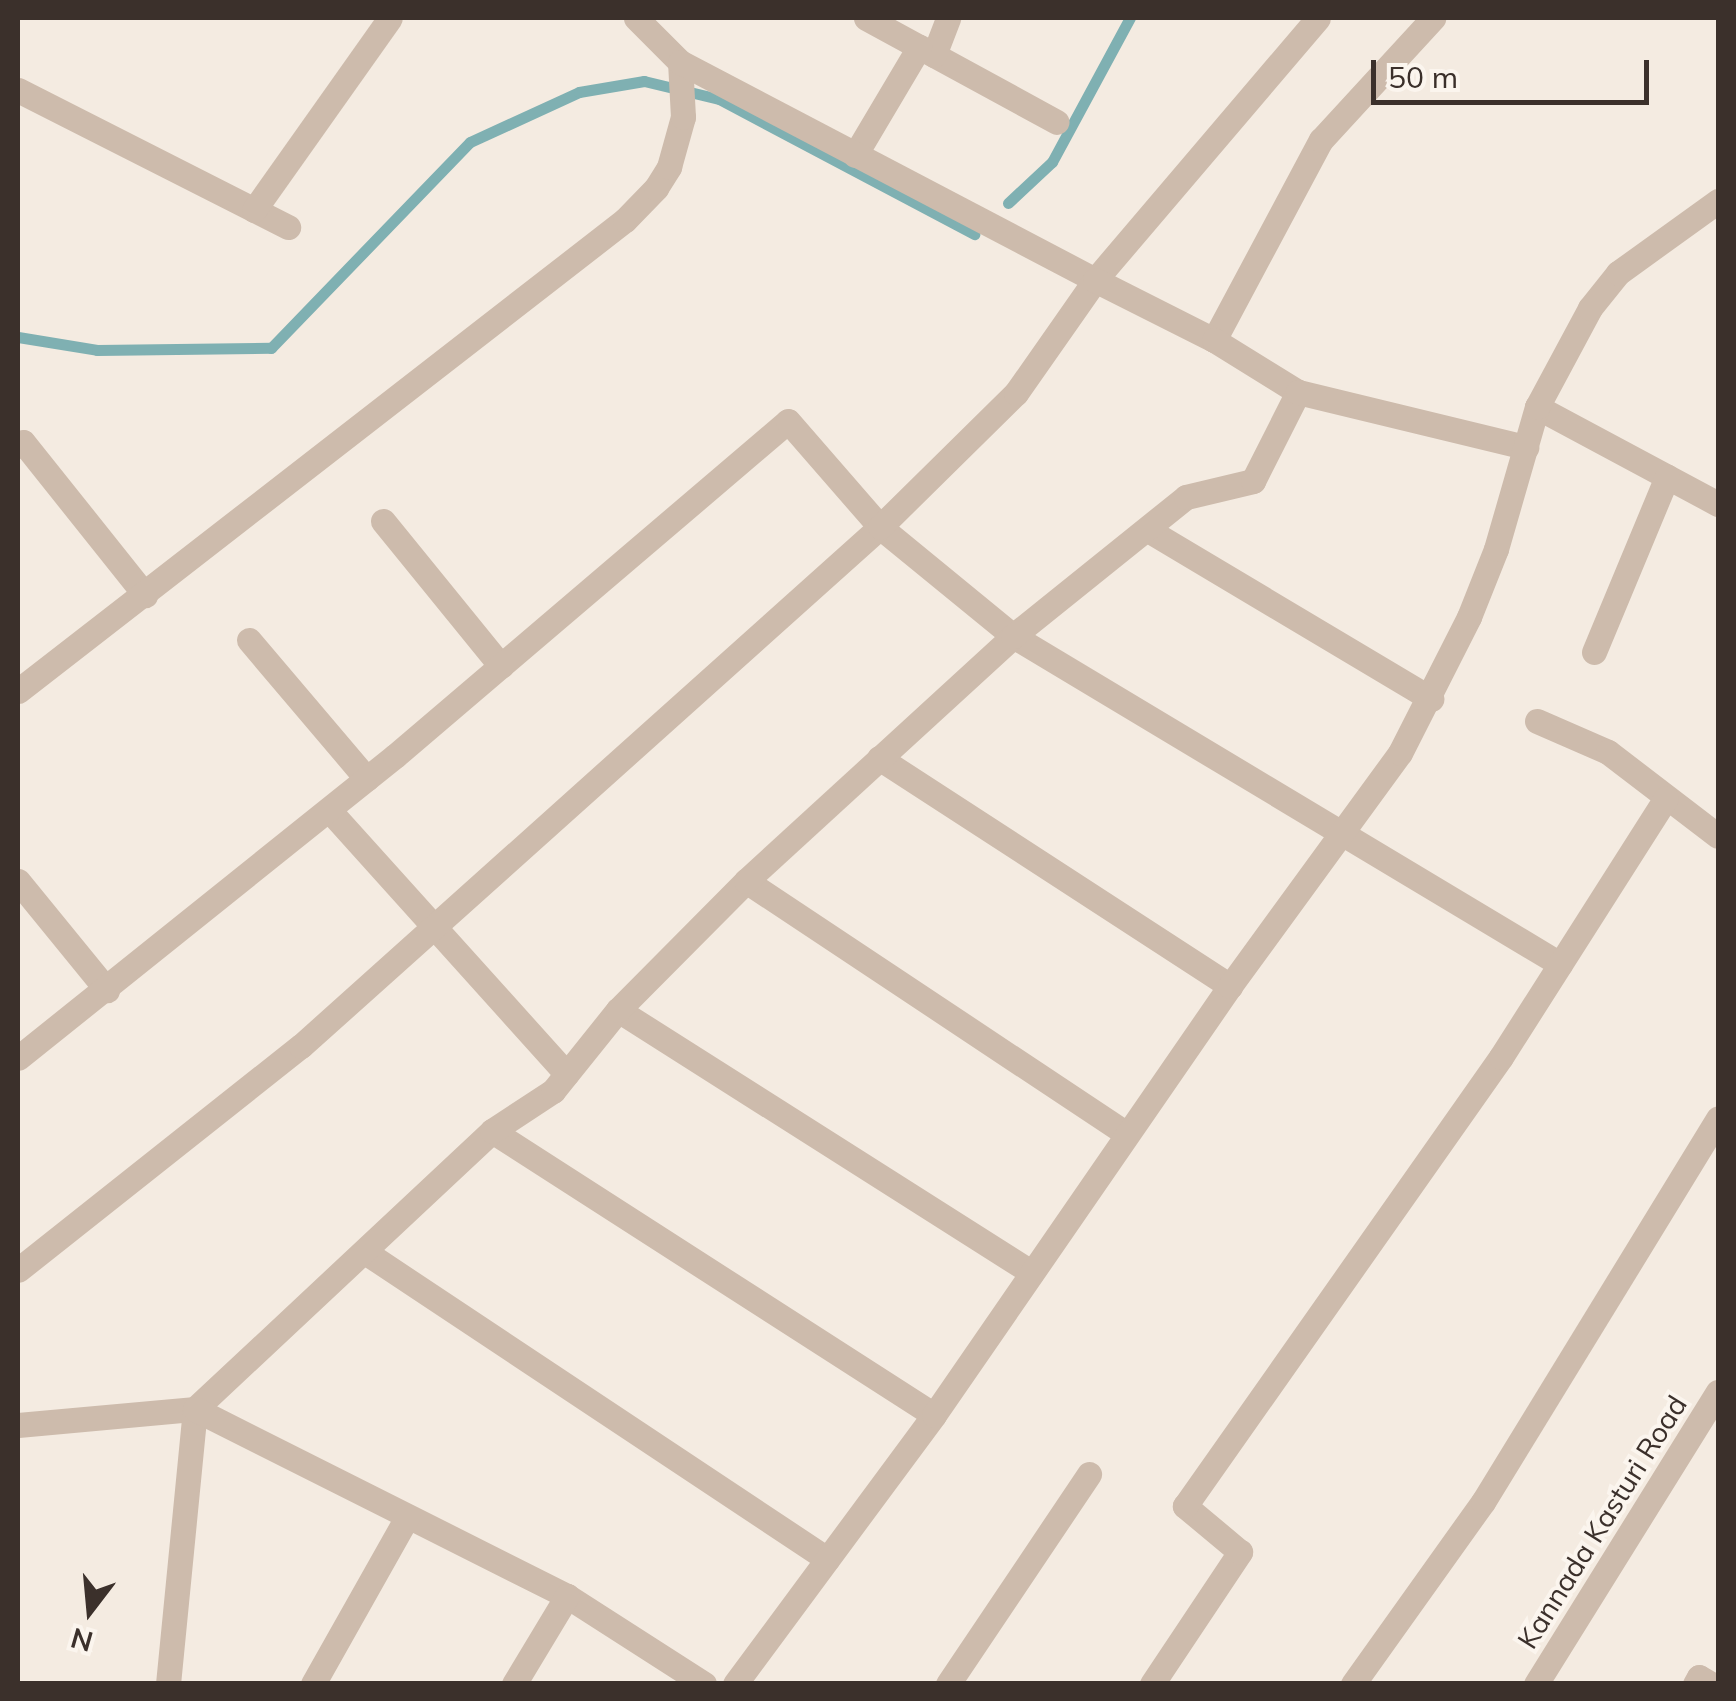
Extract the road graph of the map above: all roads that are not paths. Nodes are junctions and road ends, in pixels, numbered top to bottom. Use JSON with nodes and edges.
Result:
{"nodes":[{"id":1,"x":390,"y":18,"type":"edge"},
{"id":2,"x":636,"y":18,"type":"edge"},
{"id":3,"x":866,"y":18,"type":"edge"},
{"id":4,"x":948,"y":18,"type":"edge"},
{"id":5,"x":1318,"y":18,"type":"edge"},
{"id":6,"x":1433,"y":18,"type":"edge"},
{"id":7,"x":926,"y":51,"type":"junction"},
{"id":8,"x":680,"y":76,"type":"junction"},
{"id":9,"x":18,"y":90,"type":"edge"},
{"id":10,"x":1057,"y":122,"type":"dead end"},
{"id":11,"x":855,"y":155,"type":"junction"},
{"id":12,"x":1718,"y":201,"type":"edge"},
{"id":13,"x":254,"y":210,"type":"junction"},
{"id":14,"x":288,"y":227,"type":"dead end"},
{"id":15,"x":1095,"y":280,"type":"junction"},
{"id":16,"x":1214,"y":340,"type":"junction"},
{"id":17,"x":1298,"y":392,"type":"junction"},
{"id":18,"x":1536,"y":407,"type":"junction"},
{"id":19,"x":18,"y":446,"type":"edge"},
{"id":20,"x":1526,"y":446,"type":"junction"},
{"id":21,"x":1667,"y":477,"type":"junction"},
{"id":22,"x":1717,"y":500,"type":"edge"},
{"id":23,"x":383,"y":521,"type":"dead end"},
{"id":24,"x":880,"y":526,"type":"junction"},
{"id":25,"x":1148,"y":530,"type":"junction"},
{"id":26,"x":144,"y":595,"type":"junction"},
{"id":27,"x":1012,"y":636,"type":"junction"},
{"id":28,"x":249,"y":640,"type":"dead end"},
{"id":29,"x":1594,"y":652,"type":"dead end"},
{"id":30,"x":501,"y":666,"type":"junction"},
{"id":31,"x":18,"y":691,"type":"edge"},
{"id":32,"x":1431,"y":699,"type":"junction"},
{"id":33,"x":1536,"y":721,"type":"dead end"},
{"id":34,"x":879,"y":758,"type":"junction"},
{"id":35,"x":366,"y":779,"type":"junction"},
{"id":36,"x":1666,"y":798,"type":"junction"},
{"id":37,"x":329,"y":810,"type":"junction"},
{"id":38,"x":1344,"y":834,"type":"junction"},
{"id":39,"x":1718,"y":836,"type":"edge"},
{"id":40,"x":18,"y":881,"type":"edge"},
{"id":41,"x":746,"y":882,"type":"junction"},
{"id":42,"x":432,"y":929,"type":"junction"},
{"id":43,"x":1560,"y":964,"type":"junction"},
{"id":44,"x":1230,"y":986,"type":"junction"},
{"id":45,"x":107,"y":990,"type":"junction"},
{"id":46,"x":618,"y":1010,"type":"junction"},
{"id":47,"x":18,"y":1058,"type":"edge"},
{"id":48,"x":567,"y":1074,"type":"junction"},
{"id":49,"x":1718,"y":1118,"type":"edge"},
{"id":50,"x":492,"y":1131,"type":"junction"},
{"id":51,"x":1127,"y":1134,"type":"junction"},
{"id":52,"x":1696,"y":1156,"type":"junction"},
{"id":53,"x":1718,"y":1170,"type":"edge"},
{"id":54,"x":365,"y":1252,"type":"junction"},
{"id":55,"x":18,"y":1270,"type":"edge"},
{"id":56,"x":1032,"y":1273,"type":"junction"},
{"id":57,"x":1718,"y":1392,"type":"edge"},
{"id":58,"x":196,"y":1408,"type":"junction"},
{"id":59,"x":934,"y":1415,"type":"junction"},
{"id":60,"x":18,"y":1425,"type":"edge"},
{"id":61,"x":1089,"y":1474,"type":"dead end"},
{"id":62,"x":407,"y":1517,"type":"junction"},
{"id":63,"x":827,"y":1559,"type":"junction"},
{"id":64,"x":568,"y":1596,"type":"junction"},
{"id":65,"x":168,"y":1684,"type":"edge"},
{"id":66,"x":313,"y":1684,"type":"edge"},
{"id":67,"x":514,"y":1684,"type":"edge"},
{"id":68,"x":704,"y":1684,"type":"edge"},
{"id":69,"x":734,"y":1684,"type":"edge"},
{"id":70,"x":948,"y":1684,"type":"edge"},
{"id":71,"x":1152,"y":1684,"type":"edge"},
{"id":72,"x":1353,"y":1684,"type":"edge"},
{"id":73,"x":1536,"y":1684,"type":"edge"},
{"id":74,"x":1695,"y":1684,"type":"edge"},
{"id":75,"x":1710,"y":1684,"type":"edge"}],
"edges":[{"from":1,"to":13,"type":"street"},
{"from":2,"to":8,"type":"street"},
{"from":3,"to":7,"type":"street"},
{"from":4,"to":7,"type":"street"},
{"from":5,"to":15,"type":"street"},
{"from":6,"to":16,"type":"street"},
{"from":7,"to":10,"type":"street"},
{"from":7,"to":11,"type":"street"},
{"from":8,"to":11,"type":"street"},
{"from":8,"to":26,"type":"street"},
{"from":9,"to":13,"type":"street"},
{"from":11,"to":15,"type":"street"},
{"from":12,"to":18,"type":"street"},
{"from":13,"to":14,"type":"street"},
{"from":15,"to":16,"type":"street"},
{"from":15,"to":24,"type":"street"},
{"from":16,"to":17,"type":"street"},
{"from":17,"to":20,"type":"street"},
{"from":17,"to":25,"type":"street"},
{"from":18,"to":20,"type":"street"},
{"from":18,"to":21,"type":"street"},
{"from":19,"to":26,"type":"street"},
{"from":20,"to":32,"type":"street"},
{"from":21,"to":22,"type":"street"},
{"from":21,"to":29,"type":"street"},
{"from":23,"to":30,"type":"street"},
{"from":24,"to":27,"type":"street"},
{"from":24,"to":30,"type":"street"},
{"from":24,"to":42,"type":"street"},
{"from":25,"to":27,"type":"street"},
{"from":25,"to":32,"type":"street"},
{"from":26,"to":31,"type":"street"},
{"from":27,"to":34,"type":"street"},
{"from":27,"to":38,"type":"street"},
{"from":28,"to":35,"type":"street"},
{"from":30,"to":35,"type":"street"},
{"from":32,"to":38,"type":"street"},
{"from":33,"to":36,"type":"street"},
{"from":34,"to":41,"type":"street"},
{"from":34,"to":44,"type":"street"},
{"from":35,"to":37,"type":"street"},
{"from":36,"to":39,"type":"street"},
{"from":36,"to":43,"type":"street"},
{"from":37,"to":42,"type":"street"},
{"from":37,"to":45,"type":"street"},
{"from":38,"to":43,"type":"street"},
{"from":38,"to":44,"type":"street"},
{"from":40,"to":45,"type":"street"},
{"from":41,"to":46,"type":"street"},
{"from":41,"to":51,"type":"street"},
{"from":42,"to":48,"type":"street"},
{"from":42,"to":55,"type":"street"},
{"from":43,"to":71,"type":"street"},
{"from":44,"to":51,"type":"street"},
{"from":45,"to":47,"type":"street"},
{"from":46,"to":48,"type":"street"},
{"from":46,"to":56,"type":"street"},
{"from":48,"to":50,"type":"street"},
{"from":49,"to":52,"type":"street"},
{"from":50,"to":54,"type":"street"},
{"from":50,"to":59,"type":"street"},
{"from":51,"to":56,"type":"street"},
{"from":52,"to":53,"type":"street"},
{"from":52,"to":72,"type":"street"},
{"from":54,"to":58,"type":"street"},
{"from":54,"to":63,"type":"street"},
{"from":56,"to":59,"type":"street"},
{"from":57,"to":73,"type":"street","name":"Kannada Kasturi Road"},
{"from":58,"to":60,"type":"street"},
{"from":58,"to":62,"type":"street"},
{"from":58,"to":65,"type":"street"},
{"from":59,"to":63,"type":"street"},
{"from":61,"to":70,"type":"street"},
{"from":62,"to":64,"type":"street"},
{"from":62,"to":66,"type":"street"},
{"from":63,"to":69,"type":"street"},
{"from":64,"to":67,"type":"street"},
{"from":64,"to":68,"type":"street"},
{"from":74,"to":75,"type":"street"}]}
